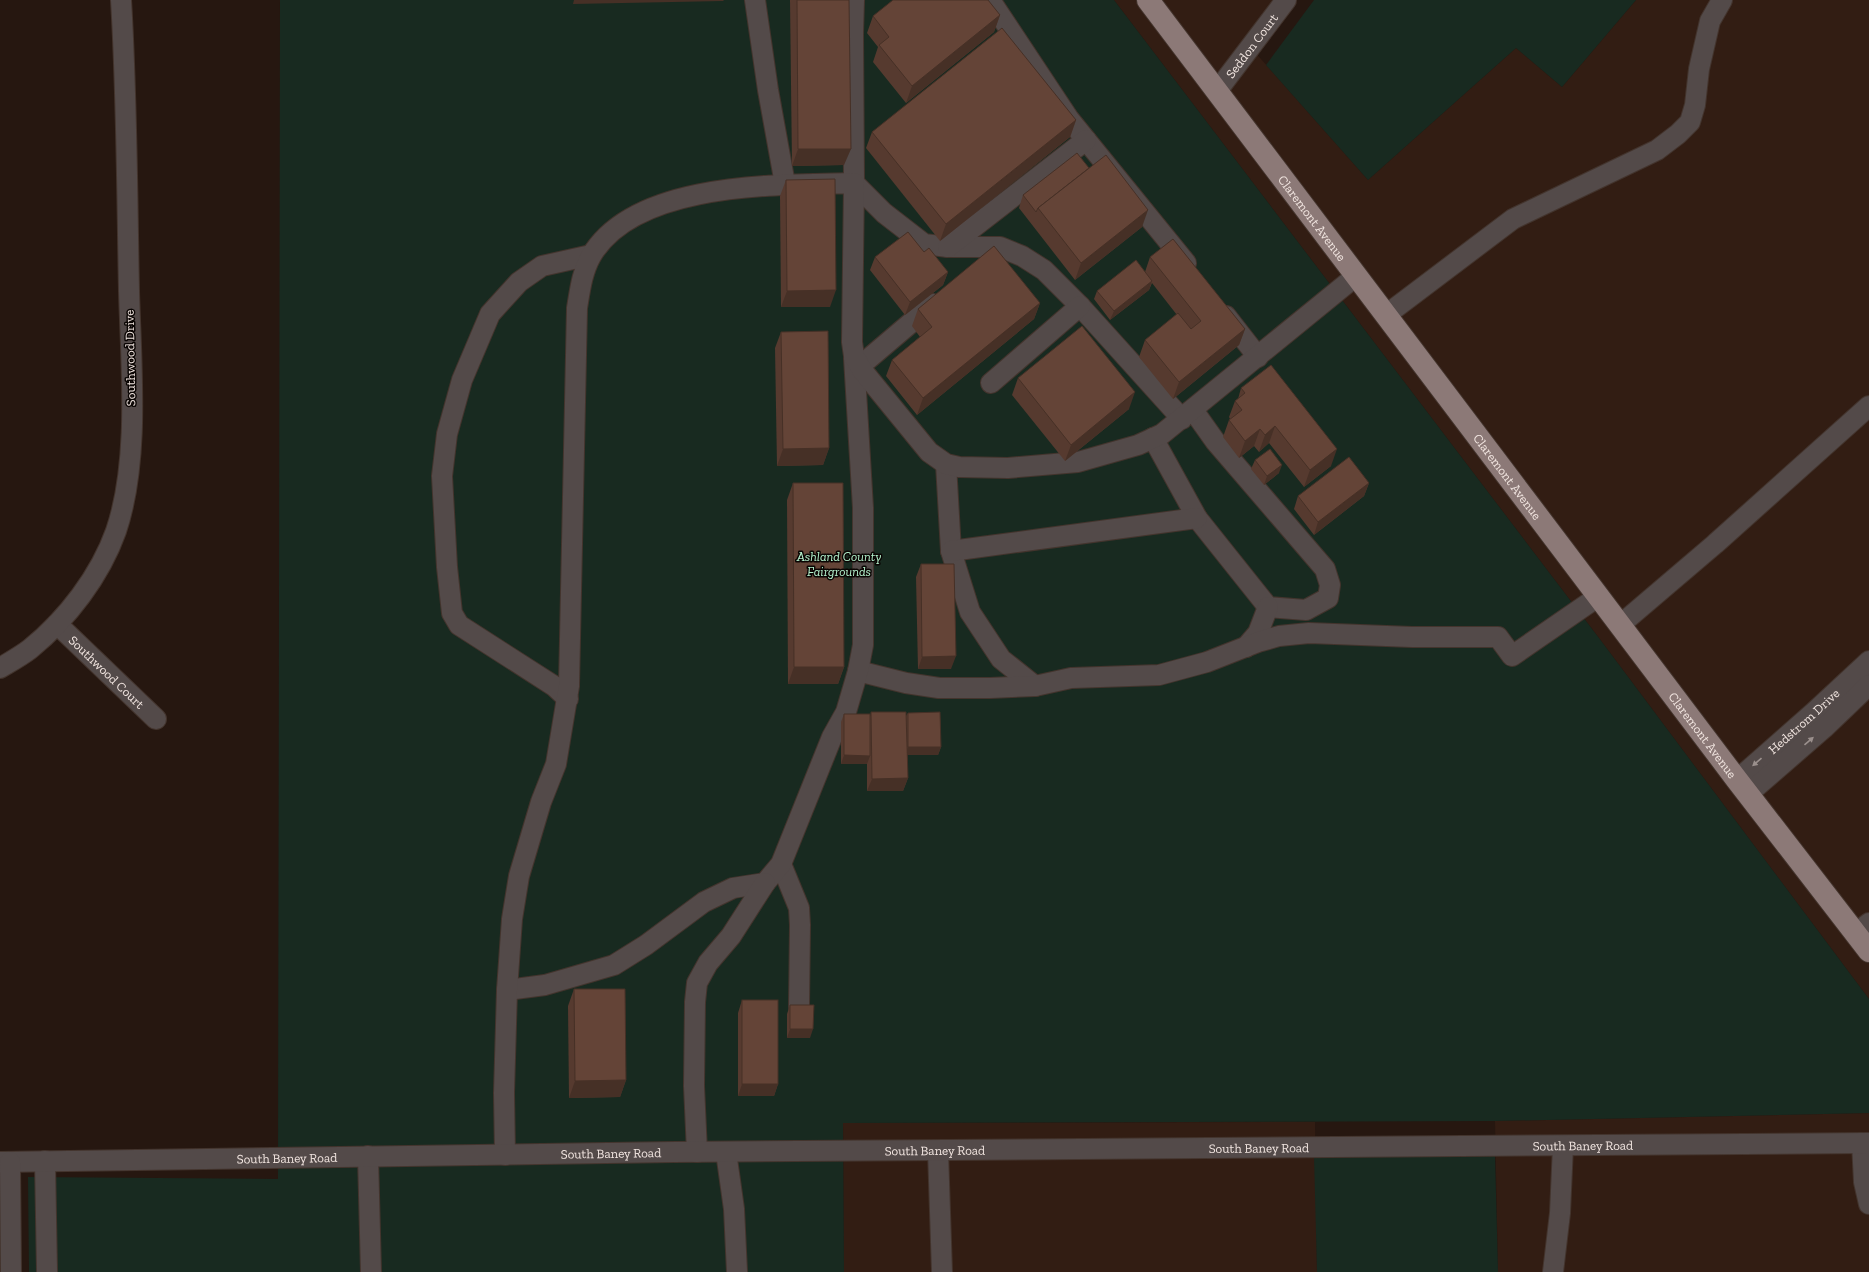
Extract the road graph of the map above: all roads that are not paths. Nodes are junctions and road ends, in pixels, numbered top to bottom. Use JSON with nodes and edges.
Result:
{"nodes":[{"id":1,"x":121,"y":0,"type":"edge"},
{"id":2,"x":755,"y":0,"type":"edge"},
{"id":3,"x":854,"y":0,"type":"edge"},
{"id":4,"x":990,"y":0,"type":"edge"},
{"id":5,"x":1148,"y":0,"type":"edge"},
{"id":6,"x":1286,"y":0,"type":"edge"},
{"id":7,"x":1722,"y":0,"type":"edge"},
{"id":8,"x":1217,"y":92,"type":"junction"},
{"id":9,"x":872,"y":134,"type":"edge"},
{"id":10,"x":1086,"y":140,"type":"junction"},
{"id":11,"x":853,"y":149,"type":"junction"},
{"id":12,"x":854,"y":183,"type":"junction"},
{"id":13,"x":785,"y":184,"type":"junction"},
{"id":14,"x":948,"y":247,"type":"junction"},
{"id":15,"x":1000,"y":247,"type":"junction"},
{"id":16,"x":591,"y":255,"type":"junction"},
{"id":17,"x":982,"y":263,"type":"edge"},
{"id":18,"x":1196,"y":276,"type":"edge"},
{"id":19,"x":1356,"y":276,"type":"junction"},
{"id":20,"x":945,"y":294,"type":"edge"},
{"id":21,"x":1215,"y":301,"type":"edge"},
{"id":22,"x":1080,"y":306,"type":"junction"},
{"id":23,"x":1386,"y":315,"type":"junction"},
{"id":24,"x":1258,"y":357,"type":"junction"},
{"id":25,"x":857,"y":361,"type":"junction"},
{"id":26,"x":991,"y":384,"type":"dead end"},
{"id":27,"x":1869,"y":406,"type":"edge"},
{"id":28,"x":1187,"y":414,"type":"junction"},
{"id":29,"x":1153,"y":438,"type":"junction"},
{"id":30,"x":946,"y":464,"type":"junction"},
{"id":31,"x":1197,"y":518,"type":"junction"},
{"id":32,"x":952,"y":551,"type":"junction"},
{"id":33,"x":1599,"y":596,"type":"junction"},
{"id":34,"x":1268,"y":607,"type":"junction"},
{"id":35,"x":1306,"y":610,"type":"junction"},
{"id":36,"x":57,"y":624,"type":"junction"},
{"id":37,"x":1620,"y":625,"type":"junction"},
{"id":38,"x":1342,"y":634,"type":"junction"},
{"id":39,"x":1246,"y":647,"type":"junction"},
{"id":40,"x":1869,"y":660,"type":"edge"},
{"id":41,"x":0,"y":668,"type":"edge"},
{"id":42,"x":858,"y":671,"type":"junction"},
{"id":43,"x":1869,"y":685,"type":"edge"},
{"id":44,"x":1035,"y":686,"type":"junction"},
{"id":45,"x":568,"y":699,"type":"junction"},
{"id":46,"x":156,"y":719,"type":"dead end"},
{"id":47,"x":1742,"y":787,"type":"junction"},
{"id":48,"x":780,"y":864,"type":"junction"},
{"id":49,"x":765,"y":883,"type":"junction"},
{"id":50,"x":1862,"y":929,"type":"edge"},
{"id":51,"x":1869,"y":951,"type":"edge"},
{"id":52,"x":507,"y":990,"type":"junction"},
{"id":53,"x":799,"y":1007,"type":"edge"},
{"id":54,"x":1866,"y":1143,"type":"edge"},
{"id":55,"x":1563,"y":1146,"type":"junction"},
{"id":56,"x":938,"y":1151,"type":"junction"},
{"id":57,"x":697,"y":1152,"type":"junction"},
{"id":58,"x":726,"y":1152,"type":"junction"},
{"id":59,"x":505,"y":1155,"type":"junction"},
{"id":60,"x":368,"y":1156,"type":"junction"},
{"id":61,"x":46,"y":1161,"type":"junction"},
{"id":62,"x":5,"y":1162,"type":"edge"},
{"id":63,"x":1869,"y":1204,"type":"edge"},
{"id":64,"x":11,"y":1272,"type":"edge"},
{"id":65,"x":47,"y":1272,"type":"edge"},
{"id":66,"x":371,"y":1272,"type":"edge"},
{"id":67,"x":737,"y":1272,"type":"edge"},
{"id":68,"x":942,"y":1272,"type":"edge"},
{"id":69,"x":1553,"y":1272,"type":"edge"}],
"edges":[{"from":1,"to":36,"type":"street","name":"Southwood Drive"},
{"from":2,"to":13,"type":"street"},
{"from":3,"to":11,"type":"street"},
{"from":4,"to":10,"type":"street"},
{"from":5,"to":8,"type":"main road","name":"Claremont Avenue"},
{"from":6,"to":8,"type":"street","name":"Seddon Court"},
{"from":7,"to":23,"type":"street"},
{"from":8,"to":19,"type":"main road","name":"Claremont Avenue"},
{"from":9,"to":11,"type":"street"},
{"from":10,"to":14,"type":"street"},
{"from":10,"to":18,"type":"street"},
{"from":11,"to":12,"type":"street"},
{"from":12,"to":13,"type":"street"},
{"from":12,"to":14,"type":"street"},
{"from":12,"to":25,"type":"street"},
{"from":13,"to":16,"type":"street"},
{"from":14,"to":15,"type":"street"},
{"from":15,"to":17,"type":"street"},
{"from":15,"to":22,"type":"street"},
{"from":16,"to":45,"type":"street"},
{"from":16,"to":45,"type":"street"},
{"from":19,"to":23,"type":"main road","name":"Claremont Avenue"},
{"from":19,"to":24,"type":"street"},
{"from":20,"to":25,"type":"street"},
{"from":21,"to":24,"type":"street"},
{"from":22,"to":26,"type":"street"},
{"from":22,"to":28,"type":"street"},
{"from":23,"to":33,"type":"main road","name":"Claremont Avenue"},
{"from":24,"to":28,"type":"street"},
{"from":25,"to":30,"type":"street"},
{"from":25,"to":42,"type":"street"},
{"from":27,"to":37,"type":"street"},
{"from":28,"to":29,"type":"street"},
{"from":28,"to":35,"type":"street"},
{"from":29,"to":30,"type":"street"},
{"from":29,"to":31,"type":"street"},
{"from":30,"to":32,"type":"street"},
{"from":31,"to":32,"type":"street"},
{"from":31,"to":34,"type":"street"},
{"from":32,"to":44,"type":"street"},
{"from":33,"to":37,"type":"main road","name":"Claremont Avenue"},
{"from":33,"to":38,"type":"street"},
{"from":34,"to":35,"type":"street"},
{"from":34,"to":39,"type":"street"},
{"from":35,"to":38,"type":"street"},
{"from":36,"to":41,"type":"street","name":"Southwood Drive"},
{"from":36,"to":46,"type":"street","name":"Southwood Court"},
{"from":37,"to":47,"type":"main road","name":"Claremont Avenue"},
{"from":38,"to":39,"type":"street"},
{"from":39,"to":44,"type":"street"},
{"from":40,"to":47,"type":"street","name":"Hedstrom Drive","one_way":true},
{"from":42,"to":44,"type":"street"},
{"from":42,"to":48,"type":"street"},
{"from":47,"to":43,"type":"street","name":"Hedstrom Drive","one_way":true},
{"from":45,"to":52,"type":"street"},
{"from":47,"to":50,"type":"main road","name":"Claremont Avenue"},
{"from":48,"to":49,"type":"street"},
{"from":48,"to":53,"type":"street"},
{"from":49,"to":52,"type":"street"},
{"from":49,"to":57,"type":"street"},
{"from":50,"to":51,"type":"main road","name":"Claremont Avenue"},
{"from":52,"to":59,"type":"street"},
{"from":54,"to":55,"type":"street","name":"South Baney Road"},
{"from":54,"to":63,"type":"street"},
{"from":55,"to":56,"type":"street","name":"South Baney Road"},
{"from":55,"to":69,"type":"street"},
{"from":56,"to":58,"type":"street","name":"South Baney Road"},
{"from":56,"to":68,"type":"street"},
{"from":57,"to":58,"type":"street","name":"South Baney Road"},
{"from":57,"to":59,"type":"street","name":"South Baney Road"},
{"from":58,"to":67,"type":"street"},
{"from":59,"to":60,"type":"street","name":"South Baney Road"},
{"from":60,"to":61,"type":"street","name":"South Baney Road"},
{"from":60,"to":66,"type":"street"},
{"from":61,"to":62,"type":"street","name":"South Baney Road"},
{"from":61,"to":65,"type":"street"},
{"from":62,"to":64,"type":"street"}]}
